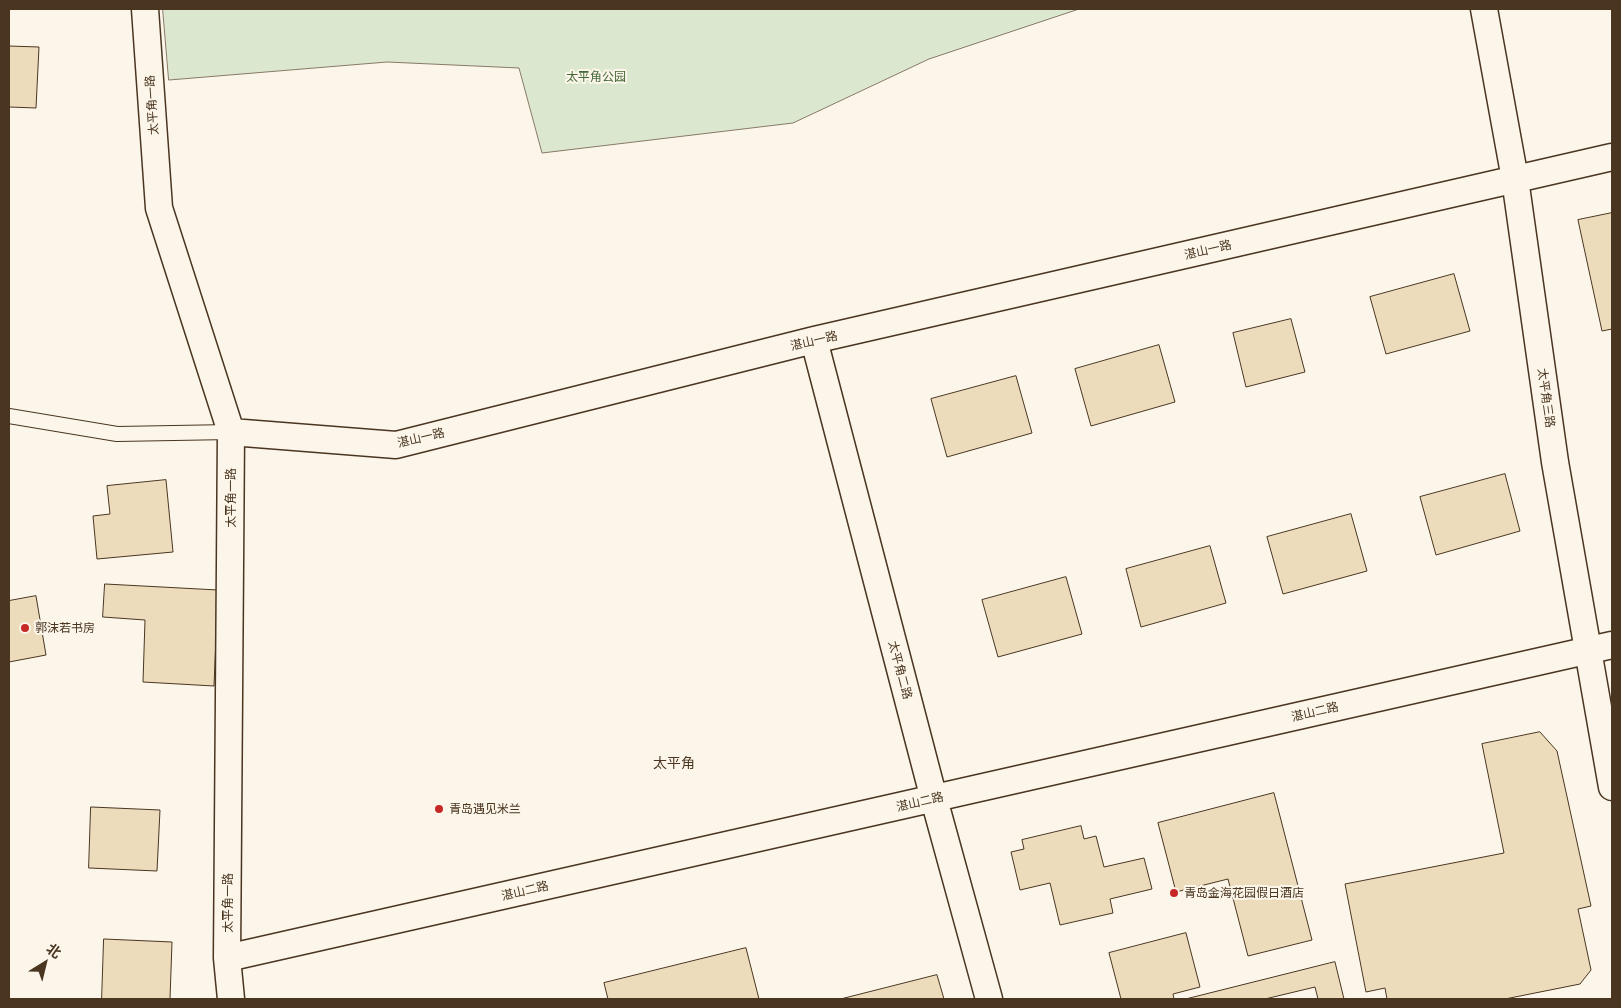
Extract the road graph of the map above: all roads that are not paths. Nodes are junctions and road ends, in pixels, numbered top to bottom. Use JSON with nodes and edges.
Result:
{"nodes":[{"id":1,"x":145,"y":9,"type":"edge"},
{"id":2,"x":1484,"y":9,"type":"edge"},
{"id":3,"x":1612,"y":157,"type":"edge"},
{"id":4,"x":1515,"y":179,"type":"junction"},
{"id":5,"x":814,"y":340,"type":"junction"},
{"id":6,"x":9,"y":416,"type":"edge"},
{"id":7,"x":231,"y":432,"type":"junction"},
{"id":8,"x":1600,"y":648,"type":"edge"},
{"id":9,"x":1612,"y":787,"type":"edge"},
{"id":10,"x":934,"y":799,"type":"junction"},
{"id":11,"x":227,"y":958,"type":"junction"},
{"id":12,"x":231,"y":999,"type":"edge"},
{"id":13,"x":989,"y":999,"type":"edge"}],
"edges":[{"from":1,"to":7,"type":"street","name":"太平角一路"},
{"from":2,"to":4,"type":"street","name":"太平角三路"},
{"from":3,"to":4,"type":"street","name":"湛山一路"},
{"from":4,"to":5,"type":"street","name":"湛山一路"},
{"from":4,"to":8,"type":"street","name":"太平角三路"},
{"from":5,"to":7,"type":"street","name":"湛山一路"},
{"from":5,"to":10,"type":"street","name":"太平角二路"},
{"from":6,"to":7,"type":"lane","name":"湛山一路"},
{"from":7,"to":11,"type":"street","name":"太平角一路"},
{"from":8,"to":9,"type":"street","name":"太平角三路"},
{"from":8,"to":10,"type":"street","name":"湛山二路"},
{"from":10,"to":11,"type":"street","name":"湛山二路"},
{"from":10,"to":13,"type":"street","name":"太平角二路"},
{"from":11,"to":12,"type":"street","name":"太平角一路"}]}
